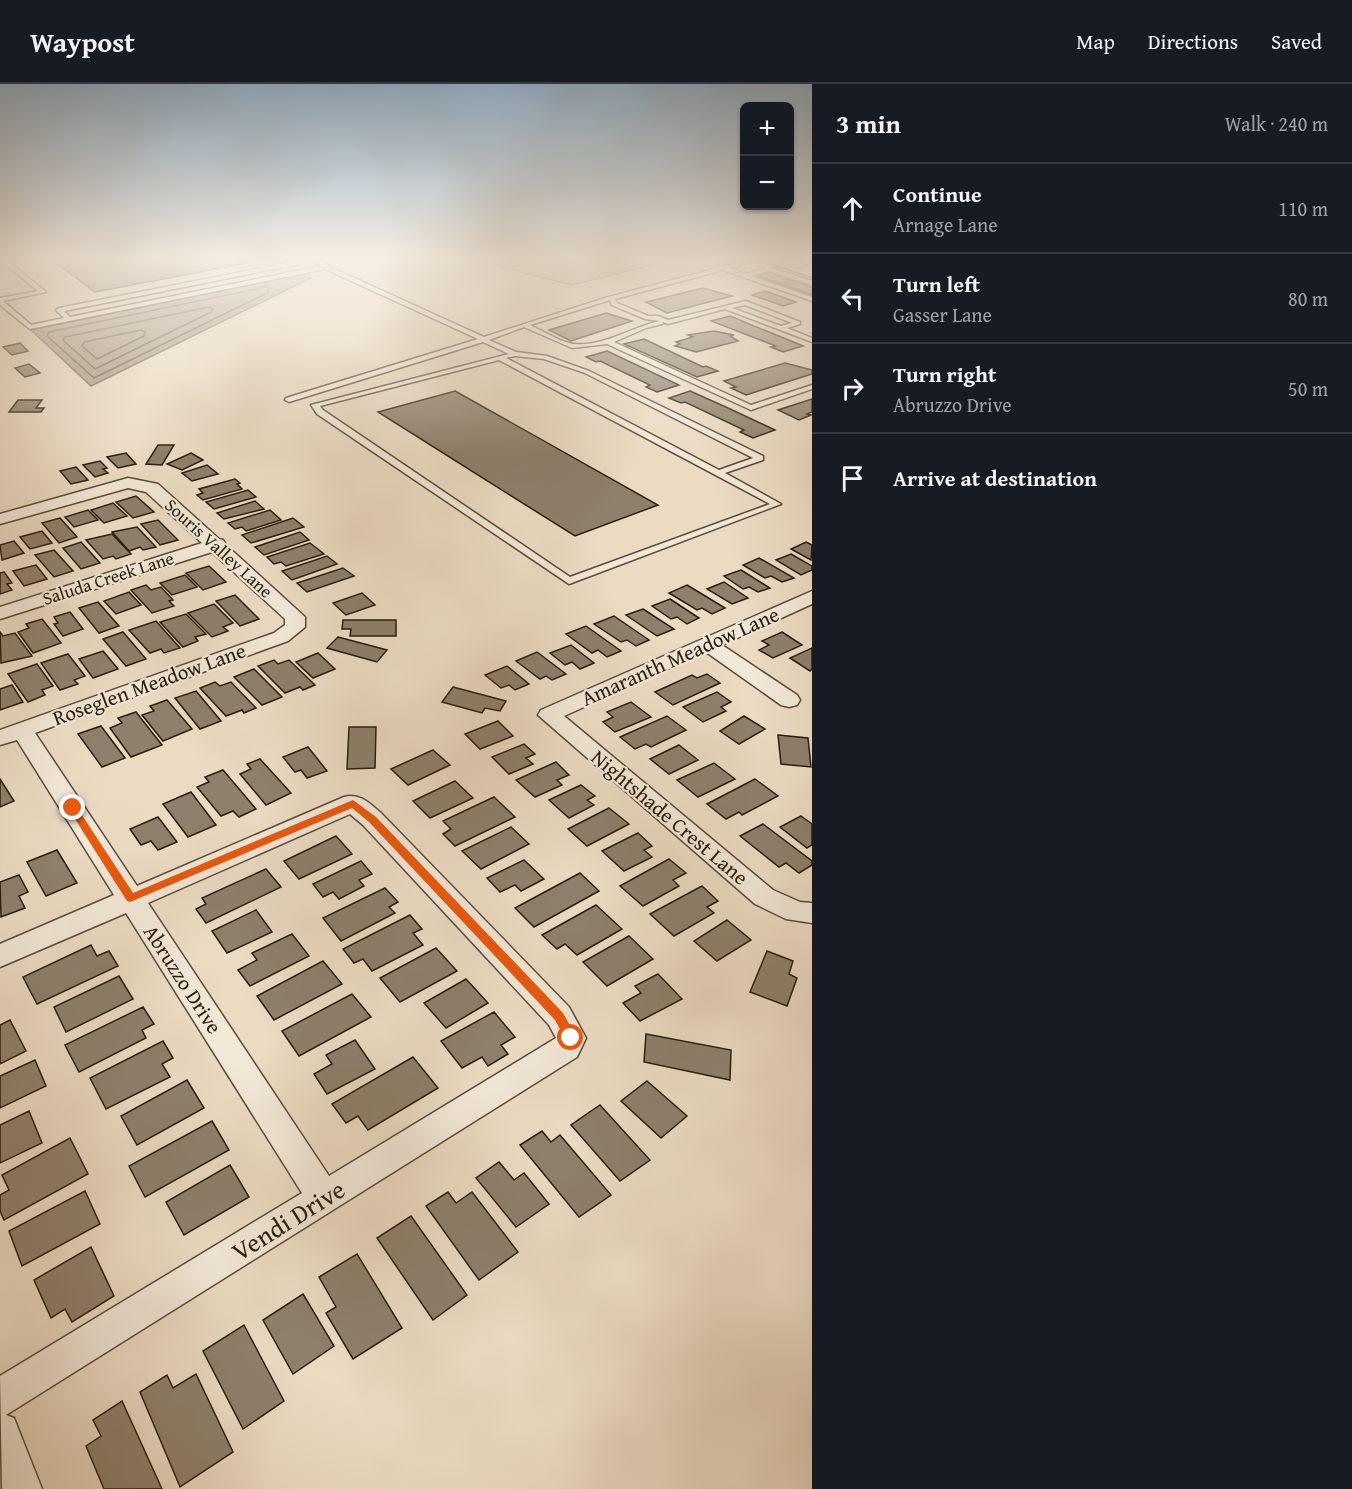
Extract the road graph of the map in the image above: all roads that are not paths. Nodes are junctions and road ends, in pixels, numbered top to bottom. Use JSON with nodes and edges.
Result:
{"nodes":[{"id":1,"x":25,"y":323,"type":"edge"},
{"id":2,"x":52,"y":323,"type":"edge"},
{"id":3,"x":448,"y":323,"type":"edge"},
{"id":4,"x":532,"y":323,"type":"edge"},
{"id":5,"x":665,"y":323,"type":"edge"},
{"id":6,"x":767,"y":323,"type":"edge"},
{"id":7,"x":797,"y":323,"type":"edge"},
{"id":8,"x":524,"y":325,"type":"junction"},
{"id":9,"x":782,"y":328,"type":"junction"},
{"id":10,"x":484,"y":339,"type":"junction"},
{"id":11,"x":812,"y":340,"type":"edge"},
{"id":12,"x":608,"y":342,"type":"junction"},
{"id":13,"x":515,"y":354,"type":"junction"},
{"id":14,"x":500,"y":358,"type":"junction"},
{"id":15,"x":812,"y":387,"type":"edge"},
{"id":16,"x":301,"y":396,"type":"junction"},
{"id":17,"x":289,"y":400,"type":"dead end"},
{"id":18,"x":315,"y":405,"type":"junction"},
{"id":19,"x":718,"y":473,"type":"junction"},
{"id":20,"x":0,"y":519,"type":"edge"},
{"id":21,"x":217,"y":544,"type":"junction"},
{"id":22,"x":812,"y":597,"type":"edge"},
{"id":23,"x":0,"y":613,"type":"edge"},
{"id":24,"x":296,"y":627,"type":"joint"},
{"id":25,"x":707,"y":644,"type":"junction"},
{"id":26,"x":789,"y":700,"type":"dead end"},
{"id":27,"x":549,"y":715,"type":"joint"},
{"id":28,"x":11,"y":734,"type":"edge"},
{"id":29,"x":130,"y":898,"type":"junction"},
{"id":30,"x":804,"y":912,"type":"edge"},
{"id":31,"x":0,"y":956,"type":"edge"},
{"id":32,"x":324,"y":1198,"type":"junction"},
{"id":33,"x":0,"y":1398,"type":"edge"},
{"id":34,"x":0,"y":1432,"type":"edge"},
{"id":35,"x":22,"y":1489,"type":"edge"}],
"edges":[{"from":1,"to":2,"type":"lane"},
{"from":3,"to":10,"type":"lane"},
{"from":4,"to":8,"type":"lane"},
{"from":5,"to":12,"type":"lane"},
{"from":6,"to":9,"type":"lane"},
{"from":7,"to":9,"type":"lane"},
{"from":8,"to":10,"type":"lane"},
{"from":8,"to":12,"type":"lane"},
{"from":9,"to":11,"type":"lane"},
{"from":10,"to":13,"type":"lane"},
{"from":10,"to":16,"type":"lane"},
{"from":12,"to":15,"type":"lane"},
{"from":13,"to":14,"type":"lane"},
{"from":13,"to":19,"type":"lane"},
{"from":14,"to":18,"type":"lane"},
{"from":14,"to":19,"type":"lane"},
{"from":16,"to":17,"type":"lane"},
{"from":16,"to":18,"type":"lane"},
{"from":18,"to":19,"type":"lane"},
{"from":20,"to":21,"type":"street","name":"Souris Valley Lane"},
{"from":21,"to":23,"type":"street","name":"Saluda Creek Lane"},
{"from":21,"to":24,"type":"street","name":"Souris Valley Lane"},
{"from":22,"to":25,"type":"street","name":"Amaranth Meadow Lane"},
{"from":24,"to":28,"type":"street","name":"Roseglen Meadow Lane"},
{"from":25,"to":26,"type":"street"},
{"from":25,"to":27,"type":"street","name":"Amaranth Meadow Lane"},
{"from":27,"to":30,"type":"street","name":"Nightshade Crest Lane"},
{"from":28,"to":29,"type":"street","name":"Abruzzo Drive"},
{"from":29,"to":31,"type":"street"},
{"from":29,"to":32,"type":"street","name":"Abruzzo Drive"},
{"from":29,"to":32,"type":"street","name":"Vendi Drive"},
{"from":32,"to":33,"type":"street","name":"Vendi Drive"},
{"from":34,"to":35,"type":"street"}]}
